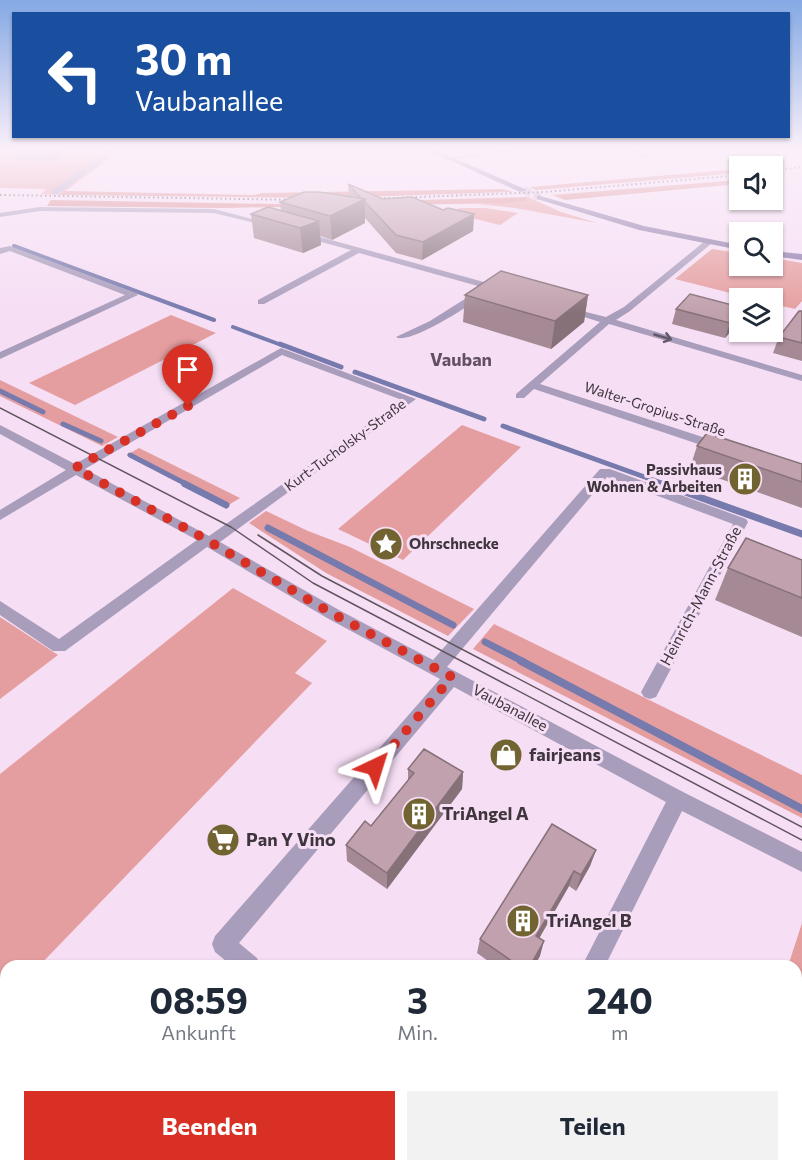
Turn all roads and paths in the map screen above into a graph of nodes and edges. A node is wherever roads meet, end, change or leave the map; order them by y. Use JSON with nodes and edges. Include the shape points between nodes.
{"nodes":[{"id":1,"x":561,"y":204,"type":"edge"},
{"id":2,"x":0,"y":215,"type":"edge"},
{"id":3,"x":285,"y":229,"type":"edge"},
{"id":4,"x":296,"y":232,"type":"edge"},
{"id":5,"x":708,"y":243,"type":"junction"},
{"id":6,"x":729,"y":246,"type":"edge"},
{"id":7,"x":358,"y":250,"type":"junction"},
{"id":8,"x":0,"y":251,"type":"edge"},
{"id":9,"x":783,"y":254,"type":"edge"},
{"id":10,"x":802,"y":257,"type":"edge"},
{"id":11,"x":489,"y":287,"type":"junction"},
{"id":12,"x":508,"y":292,"type":"edge"},
{"id":13,"x":261,"y":302,"type":"dead end"},
{"id":14,"x":558,"y":306,"type":"edge"},
{"id":15,"x":607,"y":321,"type":"junction"},
{"id":16,"x":401,"y":337,"type":"dead end"},
{"id":17,"x":0,"y":356,"type":"edge"},
{"id":18,"x":802,"y":378,"type":"edge"},
{"id":19,"x":532,"y":385,"type":"junction"},
{"id":20,"x":520,"y":396,"type":"dead end"},
{"id":21,"x":0,"y":429,"type":"edge"},
{"id":22,"x":734,"y":451,"type":"edge"},
{"id":23,"x":75,"y":468,"type":"junction"},
{"id":24,"x":0,"y":516,"type":"edge"},
{"id":25,"x":208,"y":541,"type":"junction"},
{"id":26,"x":0,"y":607,"type":"edge"},
{"id":27,"x":444,"y":673,"type":"junction"},
{"id":28,"x":650,"y":692,"type":"dead end"},
{"id":29,"x":678,"y":799,"type":"junction"},
{"id":30,"x":802,"y":862,"type":"edge"},
{"id":31,"x":242,"y":960,"type":"edge"},
{"id":32,"x":596,"y":960,"type":"edge"}],
"edges":[{"from":1,"to":5,"type":"main road"},
{"from":2,"to":3,"type":"street","via":[[50,208],[214,211]]},
{"from":4,"to":7,"type":"street"},
{"from":5,"to":6,"type":"main road"},
{"from":5,"to":15,"type":"street"},
{"from":7,"to":11,"type":"street"},
{"from":7,"to":13,"type":"street"},
{"from":8,"to":17,"type":"street","via":[[10,248],[133,296]]},
{"from":9,"to":10,"type":"main road"},
{"from":11,"to":12,"type":"street"},
{"from":11,"to":16,"type":"street","via":[[434,323]]},
{"from":14,"to":15,"type":"street"},
{"from":15,"to":18,"type":"street","one_way":true},
{"from":15,"to":19,"type":"street"},
{"from":19,"to":20,"type":"street"},
{"from":19,"to":22,"type":"street","name":"Walter-Gropius-Straße"},
{"from":21,"to":23,"type":"street","name":"Vaubanallee"},
{"from":23,"to":24,"type":"street"},
{"from":23,"to":25,"type":"street","name":"Vaubanallee"},
{"from":23,"to":25,"type":"street","name":"Kurt-Tucholsky-Straße","via":[[281,351],[410,399]]},
{"from":25,"to":26,"type":"street","via":[[59,647]]},
{"from":25,"to":27,"type":"street","name":"Vaubanallee"},
{"from":27,"to":28,"type":"street","name":"Heinrich-Mann-Straße","via":[[605,472],[741,522]]},
{"from":27,"to":29,"type":"street","name":"Vaubanallee"},
{"from":27,"to":31,"type":"street","name":"Heinrich-Mann-Straße","via":[[223,944]]},
{"from":29,"to":30,"type":"street","name":"Vaubanallee"},
{"from":29,"to":32,"type":"street"}]}
